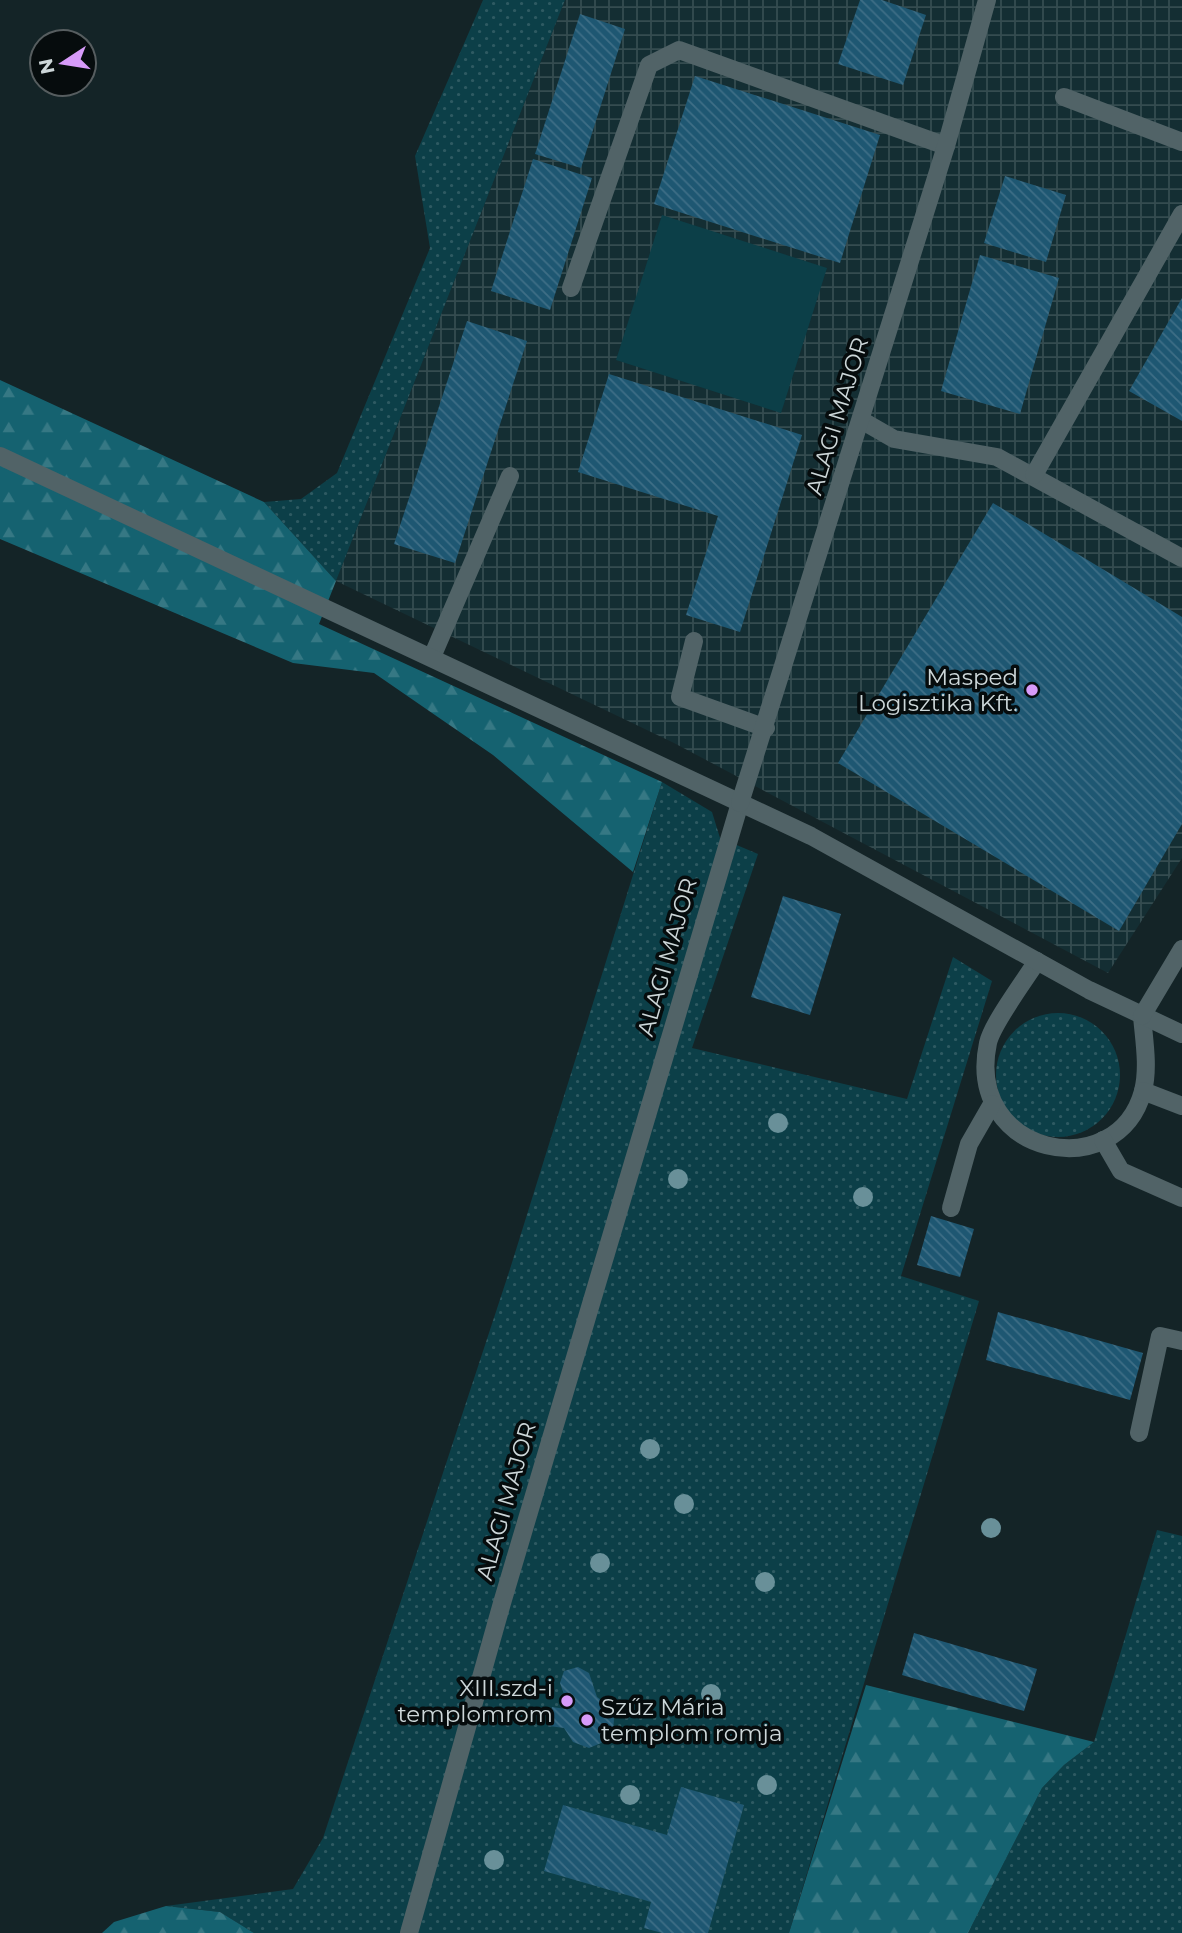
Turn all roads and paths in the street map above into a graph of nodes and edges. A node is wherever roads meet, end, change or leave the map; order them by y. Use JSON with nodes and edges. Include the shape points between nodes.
{"nodes":[{"id":1,"x":987,"y":0,"type":"edge"},
{"id":2,"x":1064,"y":97,"type":"dead end"},
{"id":3,"x":1182,"y":142,"type":"edge"},
{"id":4,"x":946,"y":146,"type":"junction"},
{"id":5,"x":1182,"y":214,"type":"edge"},
{"id":6,"x":571,"y":288,"type":"dead end"},
{"id":7,"x":861,"y":420,"type":"junction"},
{"id":8,"x":0,"y":456,"type":"edge"},
{"id":9,"x":1034,"y":475,"type":"junction"},
{"id":10,"x":510,"y":477,"type":"dead end"},
{"id":11,"x":1182,"y":558,"type":"edge"},
{"id":12,"x":694,"y":640,"type":"dead end"},
{"id":13,"x":432,"y":657,"type":"junction"},
{"id":14,"x":766,"y":729,"type":"junction"},
{"id":15,"x":740,"y":803,"type":"junction"},
{"id":16,"x":1182,"y":949,"type":"edge"},
{"id":17,"x":1037,"y":961,"type":"junction"},
{"id":18,"x":1142,"y":1016,"type":"junction"},
{"id":19,"x":1182,"y":1034,"type":"edge"},
{"id":20,"x":1143,"y":1091,"type":"junction"},
{"id":21,"x":992,"y":1104,"type":"junction"},
{"id":22,"x":1182,"y":1106,"type":"edge"},
{"id":23,"x":1103,"y":1140,"type":"junction"},
{"id":24,"x":1182,"y":1198,"type":"edge"},
{"id":25,"x":951,"y":1208,"type":"dead end"},
{"id":26,"x":1182,"y":1341,"type":"edge"},
{"id":27,"x":1139,"y":1433,"type":"dead end"},
{"id":28,"x":409,"y":1933,"type":"edge"}],
"edges":[{"from":1,"to":4,"type":"street","name":"ALAGI MAJOR"},
{"from":2,"to":3,"type":"street"},
{"from":4,"to":6,"type":"street","via":[[679,50],[649,65]]},
{"from":4,"to":7,"type":"street","name":"ALAGI MAJOR"},
{"from":5,"to":9,"type":"street"},
{"from":7,"to":9,"type":"street","via":[[894,439],[997,457]]},
{"from":7,"to":14,"type":"street","name":"ALAGI MAJOR"},
{"from":8,"to":13,"type":"street"},
{"from":9,"to":11,"type":"street"},
{"from":10,"to":13,"type":"street"},
{"from":12,"to":14,"type":"street","via":[[680,696]]},
{"from":13,"to":15,"type":"street"},
{"from":14,"to":15,"type":"street","name":"ALAGI MAJOR"},
{"from":15,"to":17,"type":"street","via":[[892,878]]},
{"from":15,"to":28,"type":"street","name":"ALAGI MAJOR","via":[[502,1603]]},
{"from":16,"to":18,"type":"street"},
{"from":17,"to":18,"type":"street"},
{"from":17,"to":21,"type":"street","via":[[989,1040],[984,1072]]},
{"from":18,"to":19,"type":"street"},
{"from":18,"to":20,"type":"street"},
{"from":20,"to":22,"type":"street"},
{"from":20,"to":23,"type":"street","via":[[1128,1120]]},
{"from":21,"to":23,"type":"street","via":[[1012,1129],[1040,1145],[1072,1149]]},
{"from":21,"to":25,"type":"street","via":[[969,1144]]},
{"from":23,"to":24,"type":"street","via":[[1121,1171]]},
{"from":26,"to":27,"type":"street","via":[[1160,1336]]}]}
